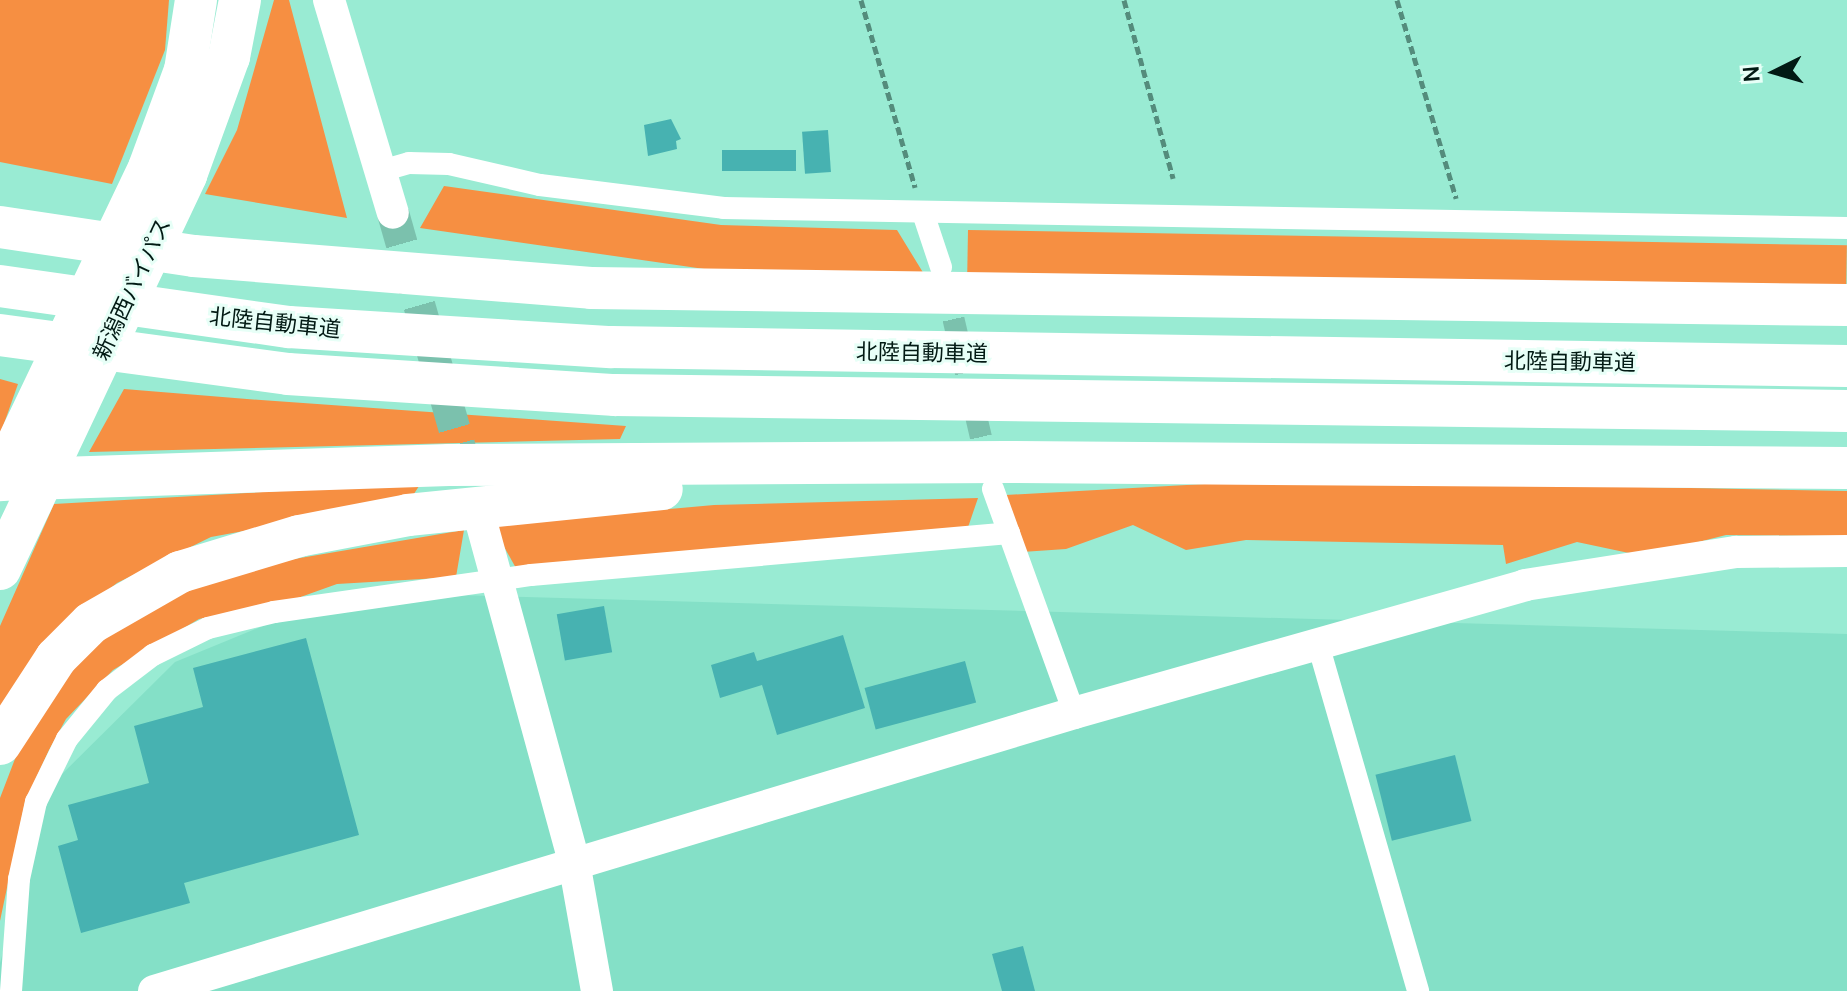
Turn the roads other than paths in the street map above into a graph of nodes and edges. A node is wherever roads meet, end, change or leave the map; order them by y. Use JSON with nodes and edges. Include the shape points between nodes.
{"nodes":[{"id":1,"x":196,"y":0,"type":"edge"},
{"id":2,"x":240,"y":0,"type":"edge"},
{"id":3,"x":329,"y":0,"type":"edge"},
{"id":4,"x":381,"y":171,"type":"junction"},
{"id":5,"x":0,"y":198,"type":"edge"},
{"id":6,"x":393,"y":213,"type":"tunnel mouth"},
{"id":7,"x":923,"y":213,"type":"junction"},
{"id":8,"x":0,"y":227,"type":"edge"},
{"id":9,"x":75,"y":228,"type":"junction"},
{"id":10,"x":1847,"y":228,"type":"edge"},
{"id":11,"x":941,"y":267,"type":"tunnel mouth"},
{"id":12,"x":20,"y":290,"type":"edge"},
{"id":13,"x":1847,"y":305,"type":"edge"},
{"id":14,"x":10,"y":336,"type":"edge"},
{"id":15,"x":1847,"y":366,"type":"edge"},
{"id":16,"x":1847,"y":411,"type":"edge"},
{"id":17,"x":1847,"y":468,"type":"edge"},
{"id":18,"x":1000,"y":476,"type":"junction"},
{"id":19,"x":0,"y":480,"type":"edge"},
{"id":20,"x":482,"y":525,"type":"tunnel mouth"},
{"id":21,"x":1009,"y":533,"type":"junction"},
{"id":22,"x":1847,"y":551,"type":"edge"},
{"id":23,"x":0,"y":569,"type":"edge"},
{"id":24,"x":497,"y":583,"type":"junction"},
{"id":25,"x":1318,"y":644,"type":"junction"},
{"id":26,"x":1074,"y":713,"type":"junction"},
{"id":27,"x":0,"y":744,"type":"edge"},
{"id":28,"x":574,"y":862,"type":"junction"},
{"id":29,"x":11,"y":991,"type":"edge"},
{"id":30,"x":154,"y":991,"type":"edge"},
{"id":31,"x":597,"y":991,"type":"edge"},
{"id":32,"x":1418,"y":991,"type":"edge"}],
"edges":[{"from":1,"to":19,"type":"highway","via":[[185,70],[149,168]]},
{"from":2,"to":23,"type":"highway","name":"新潟西バイパス","via":[[229,57],[186,175]]},
{"from":3,"to":4,"type":"street"},
{"from":4,"to":6,"type":"street"},
{"from":4,"to":7,"type":"street","via":[[409,163],[449,164],[540,185],[663,203]]},
{"from":5,"to":9,"type":"highway"},
{"from":7,"to":10,"type":"street"},
{"from":7,"to":11,"type":"street"},
{"from":8,"to":9,"type":"highway"},
{"from":9,"to":13,"type":"highway","via":[[197,249],[591,288]]},
{"from":12,"to":15,"type":"highway","name":"北陸自動車道","via":[[304,328],[611,347]]},
{"from":14,"to":16,"type":"highway","name":"北陸自動車道","via":[[288,374],[615,395]]},
{"from":17,"to":18,"type":"highway"},
{"from":18,"to":19,"type":"highway","via":[[449,465]]},
{"from":18,"to":21,"type":"street"},
{"from":18,"to":27,"type":"highway","via":[[512,501],[408,515],[232,554],[133,595],[91,623],[33,689]]},
{"from":20,"to":24,"type":"street"},
{"from":21,"to":24,"type":"street","via":[[531,575]]},
{"from":21,"to":26,"type":"street"},
{"from":22,"to":25,"type":"street","via":[[1736,552],[1580,575],[1525,585]]},
{"from":24,"to":28,"type":"street"},
{"from":24,"to":29,"type":"street","via":[[274,612],[208,628],[153,655],[107,690],[67,739],[36,802],[19,879]]},
{"from":25,"to":26,"type":"street"},
{"from":25,"to":32,"type":"street"},
{"from":26,"to":28,"type":"street"},
{"from":28,"to":30,"type":"street"},
{"from":28,"to":31,"type":"street"}]}
